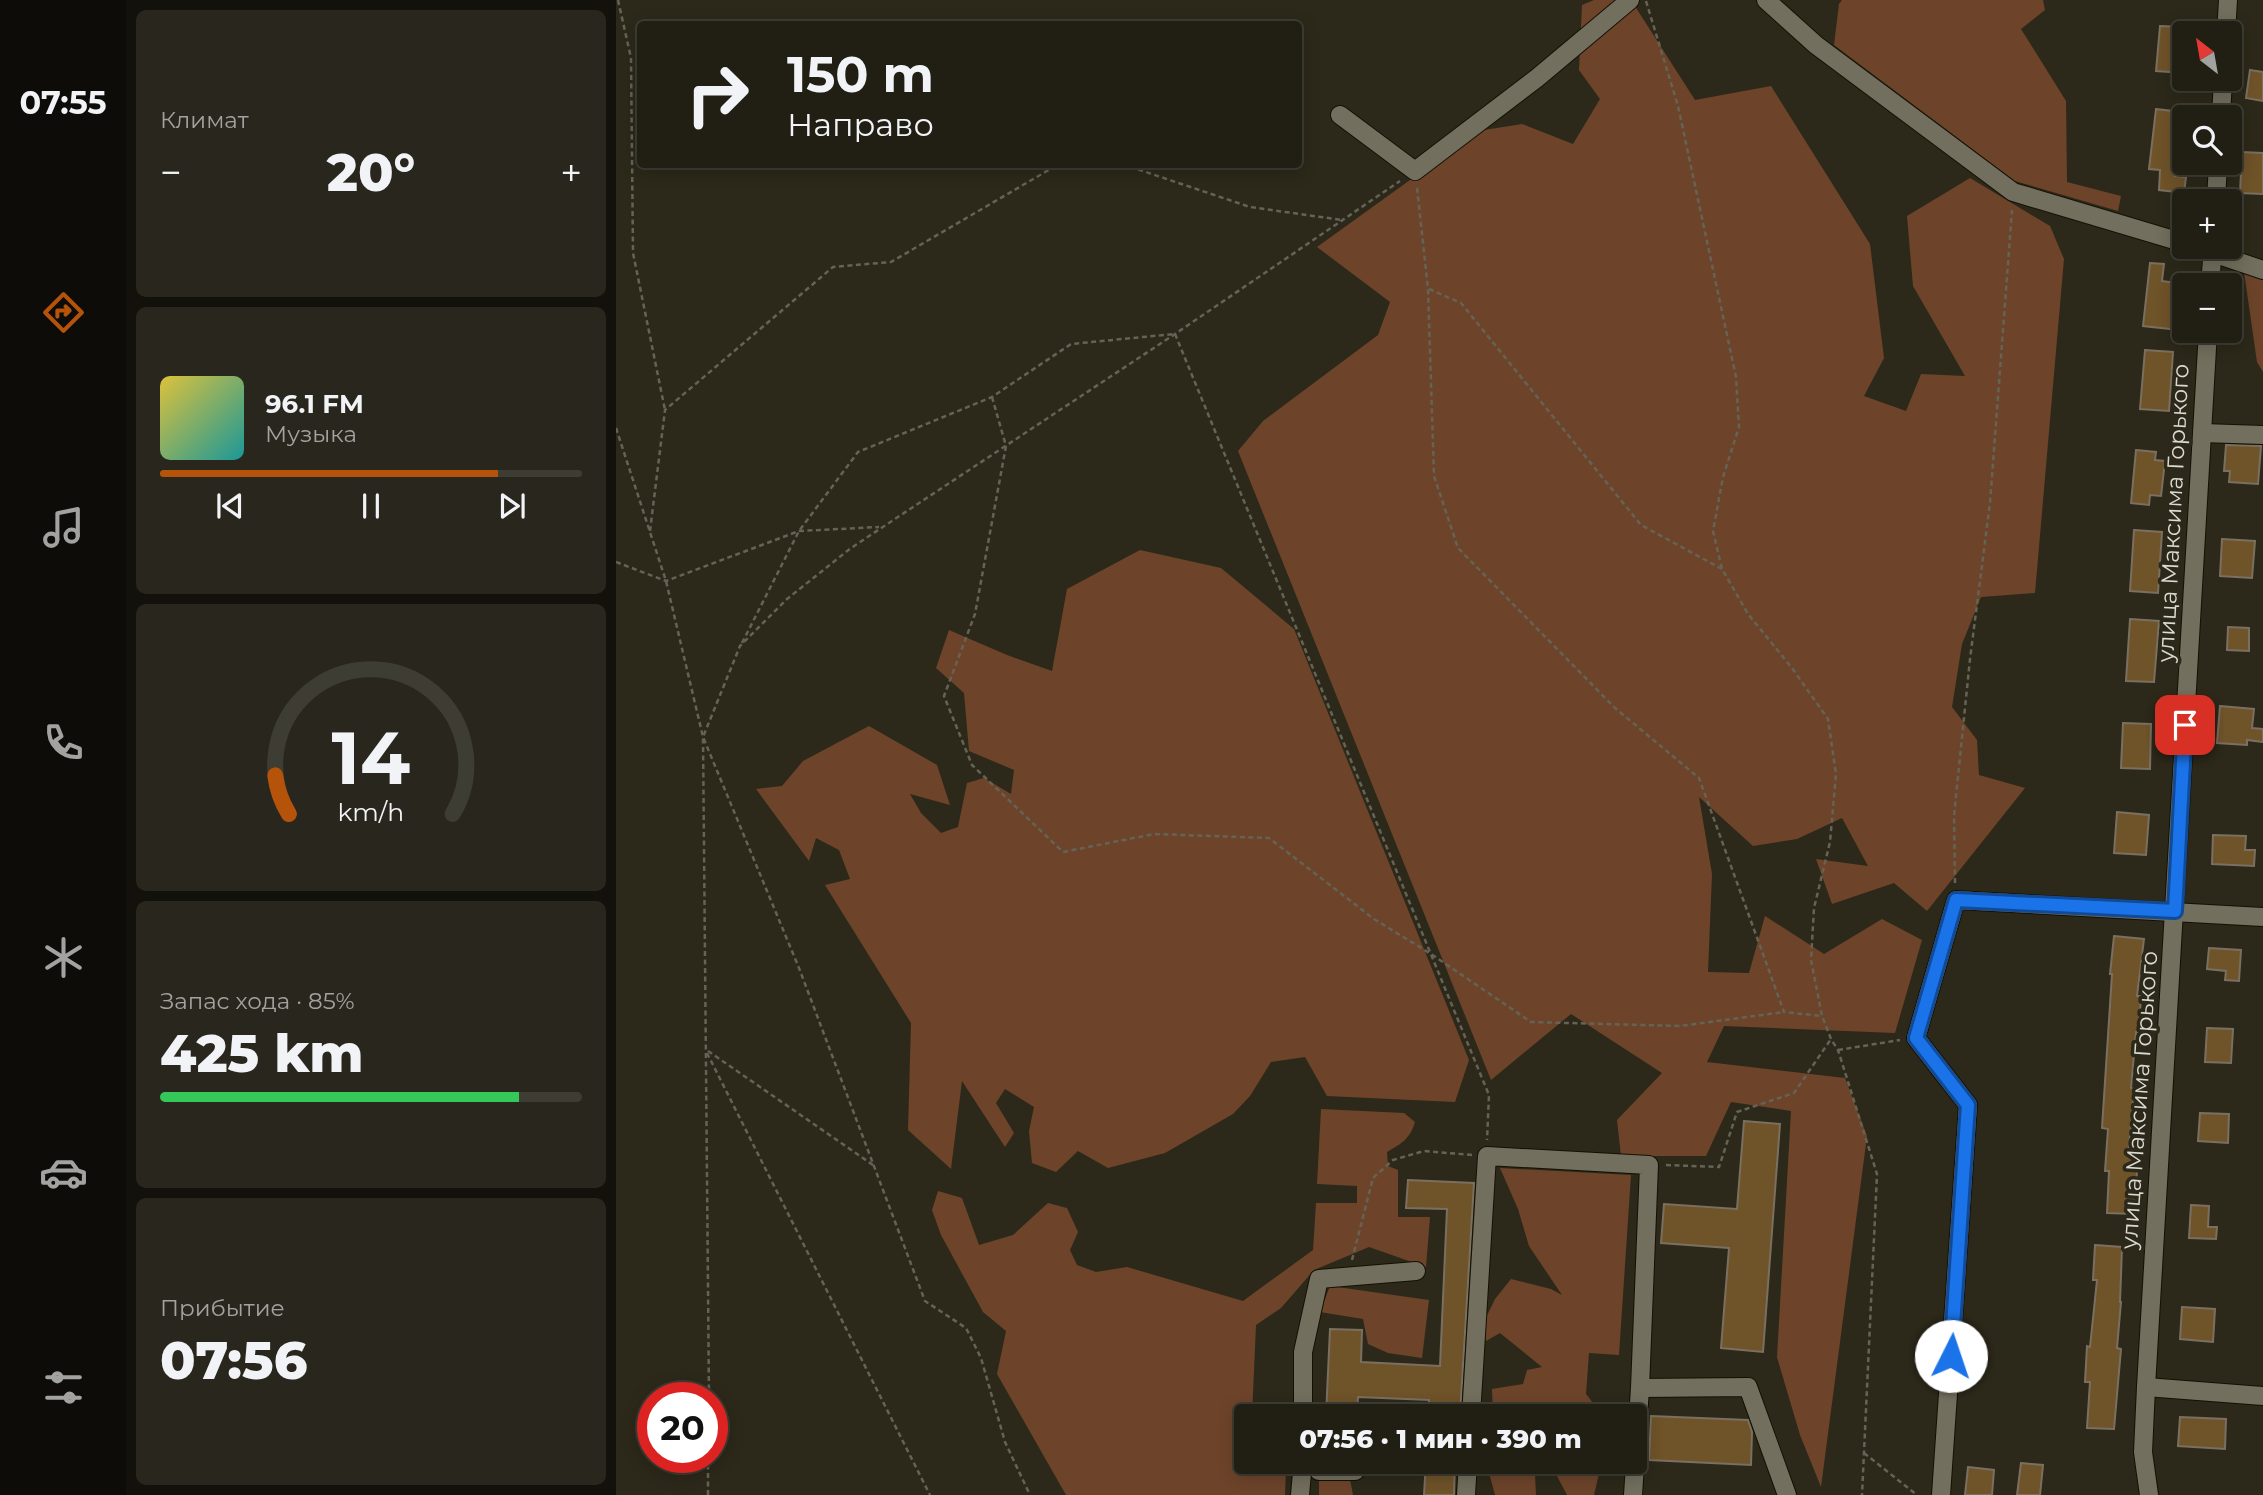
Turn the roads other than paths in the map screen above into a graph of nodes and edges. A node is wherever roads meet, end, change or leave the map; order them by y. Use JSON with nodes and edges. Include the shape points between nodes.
{"nodes":[{"id":1,"x":1630,"y":0,"type":"edge"},
{"id":2,"x":1766,"y":0,"type":"edge"},
{"id":3,"x":2228,"y":0,"type":"edge"},
{"id":4,"x":2227,"y":21,"type":"edge"},
{"id":5,"x":1340,"y":115,"type":"dead end"},
{"id":6,"x":2172,"y":239,"type":"edge"},
{"id":7,"x":2235,"y":259,"type":"edge"},
{"id":8,"x":2263,"y":270,"type":"edge"},
{"id":9,"x":2207,"y":343,"type":"edge"},
{"id":10,"x":2202,"y":433,"type":"junction"},
{"id":11,"x":2263,"y":435,"type":"edge"},
{"id":12,"x":2175,"y":911,"type":"junction"},
{"id":13,"x":2263,"y":917,"type":"edge"},
{"id":14,"x":1416,"y":1271,"type":"dead end"},
{"id":15,"x":2146,"y":1387,"type":"junction"},
{"id":16,"x":1640,"y":1388,"type":"junction"},
{"id":17,"x":2263,"y":1396,"type":"edge"},
{"id":18,"x":1303,"y":1404,"type":"edge"},
{"id":19,"x":1472,"y":1404,"type":"edge"},
{"id":20,"x":1302,"y":1474,"type":"edge"},
{"id":21,"x":1467,"y":1474,"type":"edge"},
{"id":22,"x":1300,"y":1495,"type":"edge"},
{"id":23,"x":1466,"y":1495,"type":"edge"},
{"id":24,"x":1633,"y":1495,"type":"edge"},
{"id":25,"x":1787,"y":1495,"type":"edge"},
{"id":26,"x":1941,"y":1495,"type":"edge"},
{"id":27,"x":2149,"y":1495,"type":"edge"}],
"edges":[{"from":1,"to":5,"type":"street","via":[[1415,171]]},
{"from":2,"to":6,"type":"street","via":[[1816,45],[2013,192]]},
{"from":3,"to":4,"type":"street"},
{"from":7,"to":8,"type":"street"},
{"from":9,"to":10,"type":"street","name":"улица Максима Горького"},
{"from":10,"to":11,"type":"street"},
{"from":10,"to":12,"type":"street","name":"улица Максима Горького"},
{"from":12,"to":13,"type":"street"},
{"from":12,"to":15,"type":"street","name":"улица Максима Горького"},
{"from":12,"to":26,"type":"street","via":[[1956,900],[1916,1038],[1968,1105]]},
{"from":14,"to":18,"type":"street","via":[[1319,1279],[1303,1352]]},
{"from":15,"to":17,"type":"street"},
{"from":15,"to":27,"type":"street","name":"улица Максима Горького","via":[[2143,1452]]},
{"from":16,"to":19,"type":"street","via":[[1649,1165],[1487,1156]]},
{"from":16,"to":24,"type":"street"},
{"from":16,"to":25,"type":"street","via":[[1748,1387]]},
{"from":20,"to":22,"type":"street"},
{"from":21,"to":23,"type":"street"}]}
